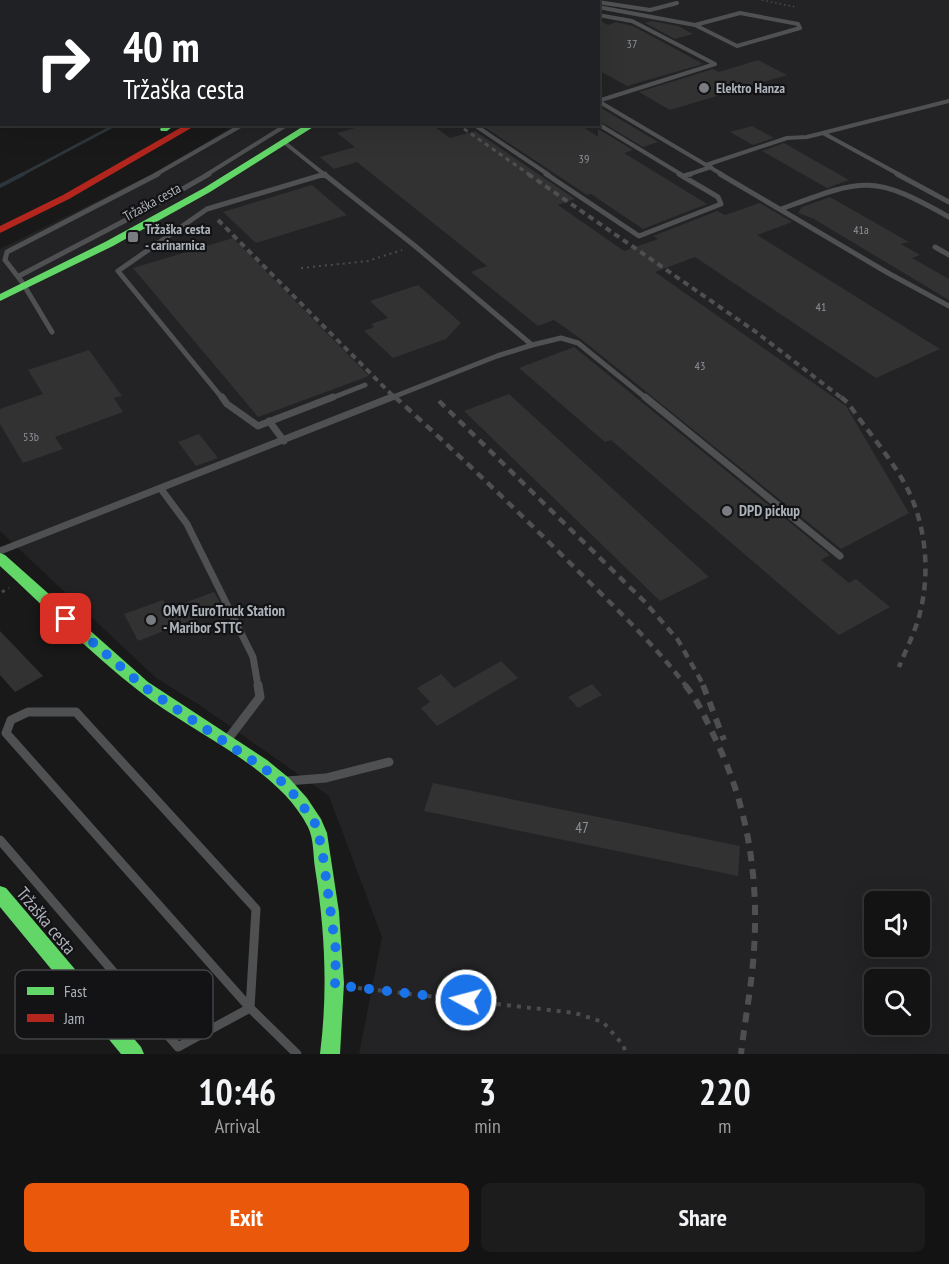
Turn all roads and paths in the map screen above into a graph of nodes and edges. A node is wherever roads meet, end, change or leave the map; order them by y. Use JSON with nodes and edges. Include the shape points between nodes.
{"nodes":[{"id":1,"x":762,"y":0,"type":"edge"},
{"id":2,"x":600,"y":2,"type":"edge"},
{"id":3,"x":677,"y":3,"type":"dead end"},
{"id":4,"x":600,"y":7,"type":"edge"},
{"id":5,"x":795,"y":7,"type":"dead end"},
{"id":6,"x":600,"y":15,"type":"edge"},
{"id":7,"x":694,"y":25,"type":"junction"},
{"id":8,"x":600,"y":100,"type":"edge"},
{"id":9,"x":949,"y":101,"type":"edge"},
{"id":10,"x":600,"y":102,"type":"edge"},
{"id":11,"x":600,"y":125,"type":"edge"},
{"id":12,"x":169,"y":126,"type":"edge"},
{"id":13,"x":190,"y":126,"type":"edge"},
{"id":14,"x":241,"y":126,"type":"edge"},
{"id":15,"x":285,"y":126,"type":"edge"},
{"id":16,"x":311,"y":126,"type":"edge"},
{"id":17,"x":476,"y":126,"type":"edge"},
{"id":18,"x":823,"y":133,"type":"junction"},
{"id":19,"x":285,"y":143,"type":"junction"},
{"id":20,"x":708,"y":166,"type":"junction"},
{"id":21,"x":325,"y":174,"type":"junction"},
{"id":22,"x":684,"y":176,"type":"junction"},
{"id":23,"x":949,"y":202,"type":"edge"},
{"id":24,"x":781,"y":209,"type":"junction"},
{"id":25,"x":0,"y":216,"type":"edge"},
{"id":26,"x":949,"y":217,"type":"edge"},
{"id":27,"x":0,"y":230,"type":"edge"},
{"id":28,"x":415,"y":246,"type":"junction"},
{"id":29,"x":935,"y":247,"type":"dead end"},
{"id":30,"x":949,"y":255,"type":"edge"},
{"id":31,"x":301,"y":268,"type":"dead end"},
{"id":32,"x":22,"y":281,"type":"junction"},
{"id":33,"x":0,"y":298,"type":"edge"},
{"id":34,"x":949,"y":306,"type":"edge"},
{"id":35,"x":52,"y":332,"type":"dead end"},
{"id":36,"x":532,"y":345,"type":"junction"},
{"id":37,"x":365,"y":385,"type":"dead end"},
{"id":38,"x":269,"y":421,"type":"junction"},
{"id":39,"x":284,"y":441,"type":"junction"},
{"id":40,"x":161,"y":489,"type":"junction"},
{"id":41,"x":0,"y":551,"type":"edge"},
{"id":42,"x":840,"y":556,"type":"dead end"},
{"id":43,"x":0,"y":558,"type":"edge"},
{"id":44,"x":3,"y":733,"type":"edge"},
{"id":45,"x":224,"y":744,"type":"junction"},
{"id":46,"x":389,"y":762,"type":"dead end"},
{"id":47,"x":282,"y":782,"type":"junction"},
{"id":48,"x":0,"y":840,"type":"edge"},
{"id":49,"x":0,"y":894,"type":"edge"},
{"id":50,"x":64,"y":970,"type":"edge"},
{"id":51,"x":112,"y":970,"type":"edge"},
{"id":52,"x":335,"y":985,"type":"junction"},
{"id":53,"x":250,"y":1008,"type":"junction"},
{"id":54,"x":213,"y":1028,"type":"edge"},
{"id":55,"x":121,"y":1039,"type":"edge"},
{"id":56,"x":171,"y":1039,"type":"edge"},
{"id":57,"x":193,"y":1039,"type":"edge"},
{"id":58,"x":134,"y":1054,"type":"edge"},
{"id":59,"x":297,"y":1054,"type":"edge"},
{"id":60,"x":330,"y":1054,"type":"edge"},
{"id":61,"x":625,"y":1054,"type":"edge"}],
"edges":[{"from":1,"to":5,"type":"path"},
{"from":2,"to":3,"type":"lane","via":[[650,10]]},
{"from":4,"to":7,"type":"lane"},
{"from":6,"to":8,"type":"lane","via":[[632,21],[715,64]]},
{"from":7,"to":7,"type":"lane","via":[[740,13],[798,24],[800,28],[737,46]]},
{"from":9,"to":18,"type":"lane"},
{"from":10,"to":20,"type":"lane"},
{"from":11,"to":22,"type":"lane"},
{"from":12,"to":25,"type":"street"},
{"from":13,"to":27,"type":"street"},
{"from":14,"to":32,"type":"lane","via":[[138,185],[7,252],[5,260]]},
{"from":15,"to":32,"type":"lane"},
{"from":16,"to":19,"type":"street","name":"Tržaška cesta"},
{"from":17,"to":22,"type":"lane","via":[[639,236],[721,204],[718,197]]},
{"from":18,"to":20,"type":"lane","via":[[786,138]]},
{"from":18,"to":23,"type":"lane"},
{"from":19,"to":21,"type":"lane"},
{"from":19,"to":32,"type":"street","name":"Tržaška cesta","via":[[188,201]]},
{"from":20,"to":22,"type":"lane"},
{"from":20,"to":24,"type":"lane"},
{"from":21,"to":28,"type":"lane"},
{"from":21,"to":38,"type":"lane","via":[[207,209],[118,271],[227,404],[258,426]]},
{"from":24,"to":26,"type":"lane","via":[[826,193],[870,184],[896,189]]},
{"from":24,"to":34,"type":"lane"},
{"from":28,"to":31,"type":"path","via":[[368,261]]},
{"from":28,"to":36,"type":"lane"},
{"from":29,"to":30,"type":"lane"},
{"from":32,"to":33,"type":"street","name":"Tržaška cesta"},
{"from":32,"to":35,"type":"lane"},
{"from":36,"to":39,"type":"lane"},
{"from":36,"to":42,"type":"lane","via":[[561,338],[578,343]]},
{"from":37,"to":38,"type":"lane"},
{"from":38,"to":39,"type":"lane"},
{"from":39,"to":40,"type":"lane"},
{"from":40,"to":41,"type":"lane"},
{"from":40,"to":45,"type":"lane","via":[[187,524],[253,657],[260,697]]},
{"from":43,"to":45,"type":"street","via":[[144,687]]},
{"from":44,"to":53,"type":"lane"},
{"from":44,"to":53,"type":"lane","via":[[11,720],[28,712],[76,712],[256,909]]},
{"from":45,"to":47,"type":"street"},
{"from":46,"to":47,"type":"lane","via":[[326,778]]},
{"from":47,"to":52,"type":"street","via":[[316,825],[331,905]]},
{"from":48,"to":51,"type":"lane"},
{"from":49,"to":50,"type":"street","name":"Tržaška cesta"},
{"from":52,"to":60,"type":"street"},
{"from":52,"to":61,"type":"path","via":[[576,1013],[603,1022],[624,1046]]},
{"from":53,"to":54,"type":"lane"},
{"from":53,"to":59,"type":"lane"},
{"from":55,"to":58,"type":"street","name":"Tržaška cesta"},
{"from":56,"to":57,"type":"lane","via":[[178,1047]]}]}
